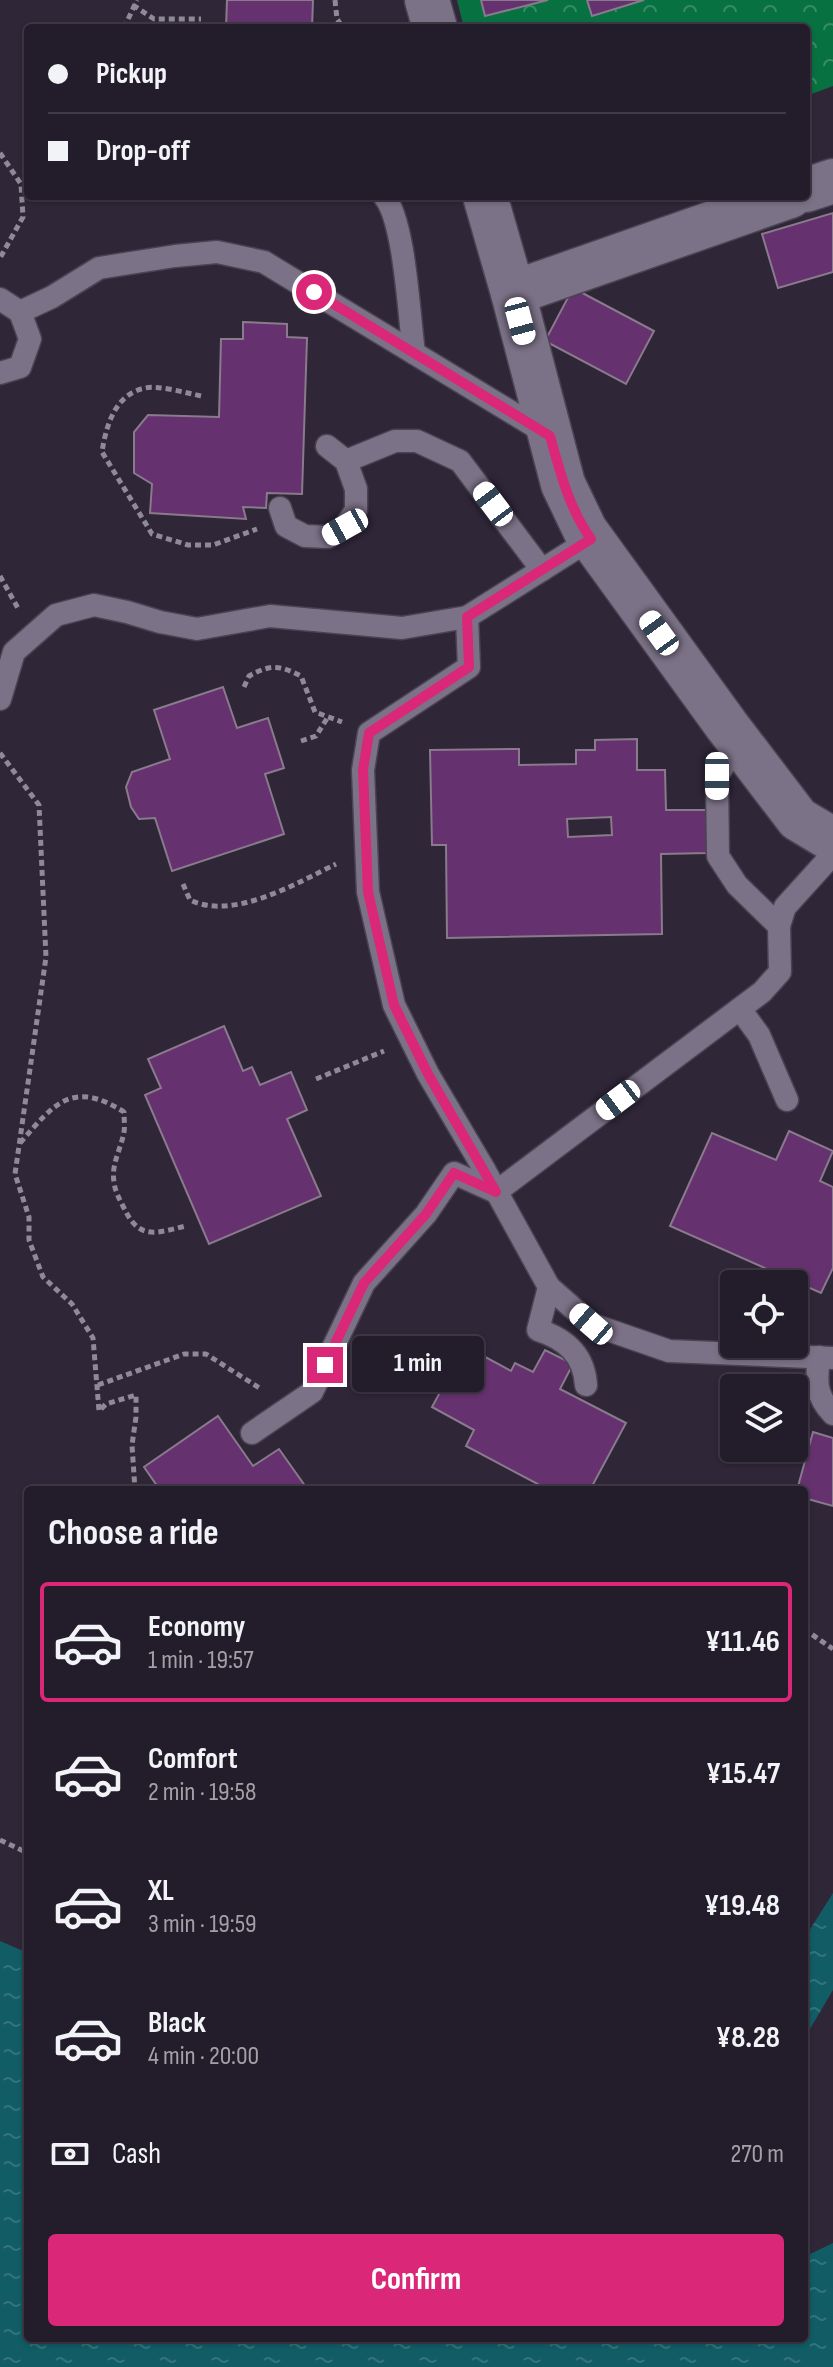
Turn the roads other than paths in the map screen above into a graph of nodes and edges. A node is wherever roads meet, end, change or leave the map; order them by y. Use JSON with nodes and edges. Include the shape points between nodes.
{"nodes":[{"id":1,"x":427,"y":0,"type":"edge"},
{"id":2,"x":434,"y":24,"type":"edge"},
{"id":3,"x":833,"y":181,"type":"edge"},
{"id":4,"x":810,"y":189,"type":"edge"},
{"id":5,"x":387,"y":200,"type":"edge"},
{"id":6,"x":486,"y":200,"type":"edge"},
{"id":7,"x":779,"y":200,"type":"edge"},
{"id":8,"x":513,"y":293,"type":"junction"},
{"id":9,"x":0,"y":299,"type":"edge"},
{"id":10,"x":20,"y":312,"type":"junction"},
{"id":11,"x":414,"y":353,"type":"junction"},
{"id":12,"x":0,"y":373,"type":"edge"},
{"id":13,"x":550,"y":436,"type":"junction"},
{"id":14,"x":327,"y":446,"type":"dead end"},
{"id":15,"x":346,"y":461,"type":"junction"},
{"id":16,"x":283,"y":514,"type":"road end"},
{"id":17,"x":591,"y":539,"type":"junction"},
{"id":18,"x":542,"y":570,"type":"junction"},
{"id":19,"x":467,"y":617,"type":"junction"},
{"id":20,"x":0,"y":699,"type":"edge"},
{"id":21,"x":739,"y":742,"type":"junction"},
{"id":22,"x":833,"y":840,"type":"edge"},
{"id":23,"x":833,"y":854,"type":"edge"},
{"id":24,"x":779,"y":926,"type":"junction"},
{"id":25,"x":740,"y":1009,"type":"junction"},
{"id":26,"x":787,"y":1100,"type":"dead end"},
{"id":27,"x":496,"y":1192,"type":"junction"},
{"id":28,"x":549,"y":1287,"type":"junction"},
{"id":29,"x":826,"y":1358,"type":"edge"},
{"id":30,"x":586,"y":1385,"type":"dead end"},
{"id":31,"x":833,"y":1414,"type":"edge"},
{"id":32,"x":252,"y":1433,"type":"dead end"}],
"edges":[{"from":1,"to":2,"type":"street"},
{"from":3,"to":4,"type":"street"},
{"from":5,"to":11,"type":"lane","via":[[399,234]]},
{"from":6,"to":8,"type":"street"},
{"from":7,"to":8,"type":"street"},
{"from":8,"to":13,"type":"street"},
{"from":9,"to":10,"type":"lane"},
{"from":10,"to":11,"type":"lane","via":[[99,268],[217,252],[264,262]]},
{"from":10,"to":12,"type":"lane","via":[[30,339],[20,367]]},
{"from":11,"to":13,"type":"lane"},
{"from":13,"to":17,"type":"street","via":[[563,484]]},
{"from":14,"to":15,"type":"lane"},
{"from":15,"to":16,"type":"lane","via":[[356,489],[356,510],[345,527],[328,537],[305,536],[286,526]]},
{"from":15,"to":18,"type":"lane","via":[[395,441],[417,441],[460,461]]},
{"from":17,"to":18,"type":"lane"},
{"from":17,"to":21,"type":"street"},
{"from":18,"to":19,"type":"lane"},
{"from":19,"to":20,"type":"lane","via":[[402,628],[270,616],[197,629],[94,605],[56,615],[14,652]]},
{"from":19,"to":27,"type":"lane","via":[[469,667],[369,733],[363,770],[368,892],[394,1005]]},
{"from":21,"to":22,"type":"street","via":[[798,819]]},
{"from":21,"to":24,"type":"lane","via":[[717,776],[718,856],[737,885]]},
{"from":23,"to":24,"type":"lane","via":[[785,907]]},
{"from":24,"to":25,"type":"lane","via":[[780,972]]},
{"from":25,"to":26,"type":"lane","via":[[759,1035]]},
{"from":25,"to":27,"type":"lane"},
{"from":27,"to":28,"type":"lane"},
{"from":27,"to":32,"type":"lane","via":[[454,1173],[426,1214],[364,1283],[312,1392]]},
{"from":28,"to":29,"type":"lane","via":[[591,1324],[669,1351]]},
{"from":28,"to":30,"type":"lane","via":[[538,1330],[576,1354],[585,1368]]},
{"from":29,"to":31,"type":"lane","via":[[817,1378],[820,1401]]}]}
